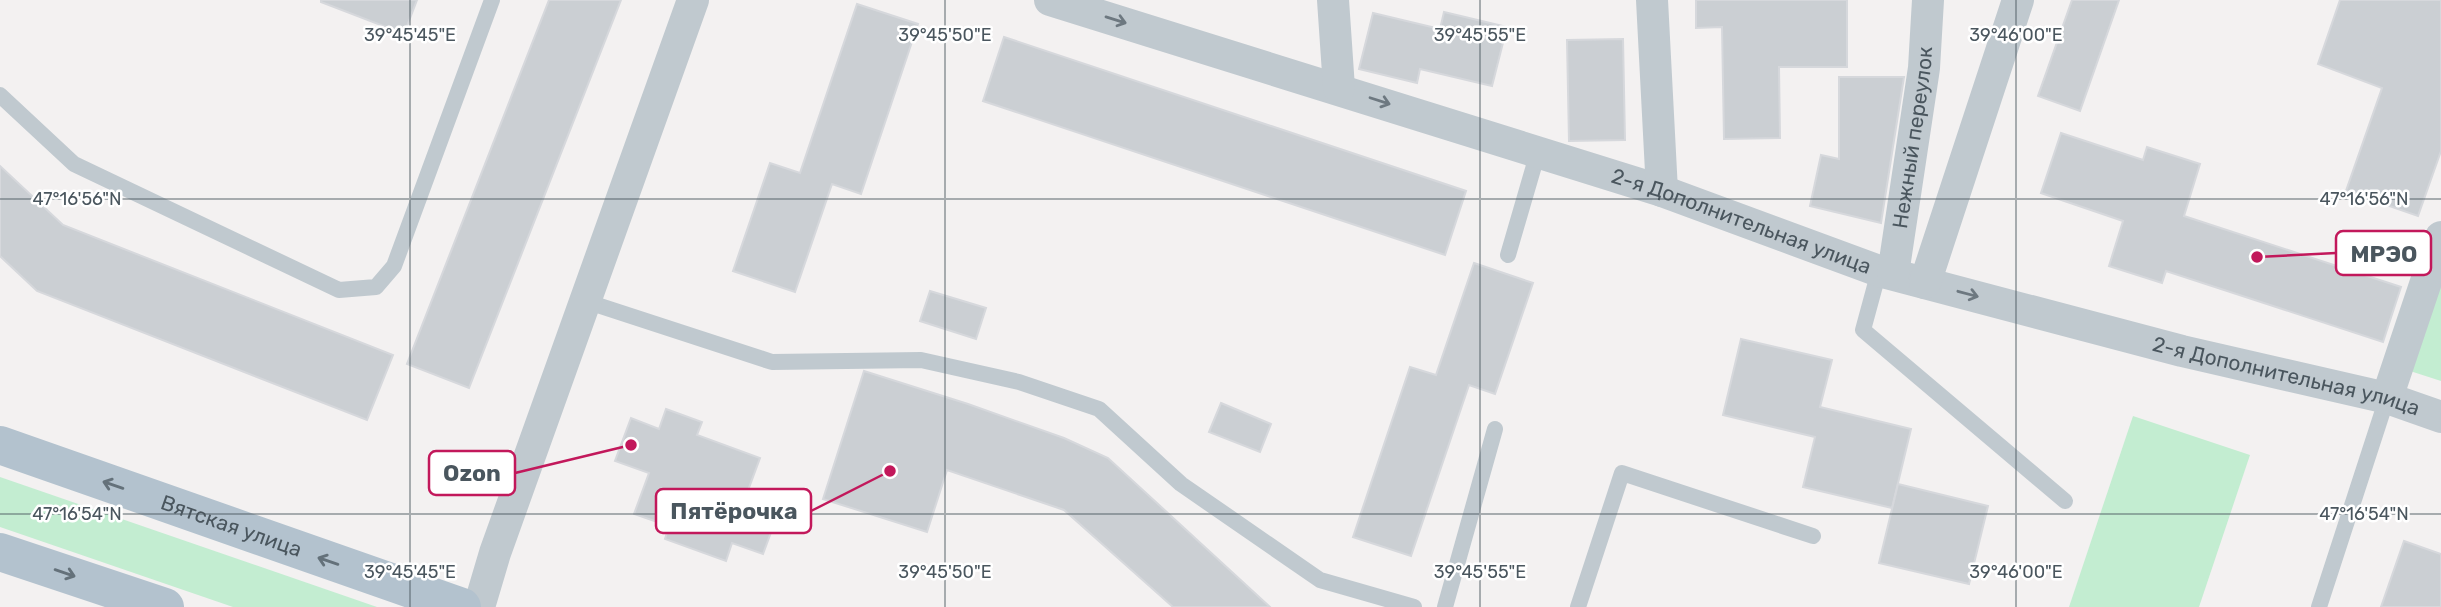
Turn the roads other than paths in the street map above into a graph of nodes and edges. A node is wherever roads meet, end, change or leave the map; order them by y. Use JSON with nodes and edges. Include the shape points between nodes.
{"nodes":[{"id":1,"x":492,"y":0,"type":"edge"},
{"id":2,"x":693,"y":0,"type":"edge"},
{"id":3,"x":1050,"y":0,"type":"edge"},
{"id":4,"x":1333,"y":0,"type":"edge"},
{"id":5,"x":1652,"y":0,"type":"edge"},
{"id":6,"x":1928,"y":0,"type":"edge"},
{"id":7,"x":2018,"y":0,"type":"edge"},
{"id":8,"x":1339,"y":88,"type":"junction"},
{"id":9,"x":0,"y":95,"type":"edge"},
{"id":10,"x":1538,"y":152,"type":"junction"},
{"id":11,"x":1662,"y":191,"type":"junction"},
{"id":12,"x":2441,"y":237,"type":"edge"},
{"id":13,"x":1508,"y":256,"type":"dead end"},
{"id":14,"x":1886,"y":273,"type":"junction"},
{"id":15,"x":1925,"y":283,"type":"junction"},
{"id":16,"x":585,"y":301,"type":"junction"},
{"id":17,"x":2387,"y":398,"type":"junction"},
{"id":18,"x":2441,"y":417,"type":"edge"},
{"id":19,"x":1495,"y":429,"type":"dead end"},
{"id":20,"x":0,"y":445,"type":"edge"},
{"id":21,"x":2065,"y":501,"type":"dead end"},
{"id":22,"x":1813,"y":536,"type":"dead end"},
{"id":23,"x":0,"y":552,"type":"edge"},
{"id":24,"x":165,"y":607,"type":"edge"},
{"id":25,"x":462,"y":607,"type":"edge"},
{"id":26,"x":479,"y":607,"type":"edge"},
{"id":27,"x":1414,"y":607,"type":"edge"},
{"id":28,"x":1445,"y":607,"type":"edge"},
{"id":29,"x":1578,"y":607,"type":"edge"},
{"id":30,"x":2319,"y":607,"type":"edge"}],
"edges":[{"from":1,"to":9,"type":"lane","via":[[394,266],[376,287],[339,290],[74,164]]},
{"from":2,"to":16,"type":"street"},
{"from":3,"to":8,"type":"street","name":"2-я Дополнительная улица","one_way":true},
{"from":4,"to":8,"type":"street"},
{"from":5,"to":11,"type":"street"},
{"from":6,"to":14,"type":"street","name":"Нежный переулок","via":[[1924,68]]},
{"from":7,"to":15,"type":"street"},
{"from":8,"to":10,"type":"street","name":"2-я Дополнительная улица","one_way":true},
{"from":10,"to":11,"type":"street","name":"2-я Дополнительная улица"},
{"from":10,"to":13,"type":"lane"},
{"from":11,"to":14,"type":"street","name":"2-я Дополнительная улица"},
{"from":12,"to":17,"type":"street"},
{"from":14,"to":15,"type":"street","name":"2-я Дополнительная улица"},
{"from":14,"to":21,"type":"lane","via":[[1863,330]]},
{"from":15,"to":17,"type":"street","name":"2-я Дополнительная улица","one_way":true,"via":[[2182,351]]},
{"from":16,"to":26,"type":"street"},
{"from":16,"to":27,"type":"lane","via":[[772,362],[921,360],[1018,382],[1099,410],[1181,484],[1320,580]]},
{"from":17,"to":18,"type":"street","name":"2-я Дополнительная улица"},
{"from":17,"to":30,"type":"lane"},
{"from":19,"to":28,"type":"lane"},
{"from":25,"to":20,"type":"main road","name":"Вятская улица","one_way":true},
{"from":22,"to":29,"type":"lane","via":[[1622,473]]},
{"from":23,"to":24,"type":"main road","one_way":true}]}
